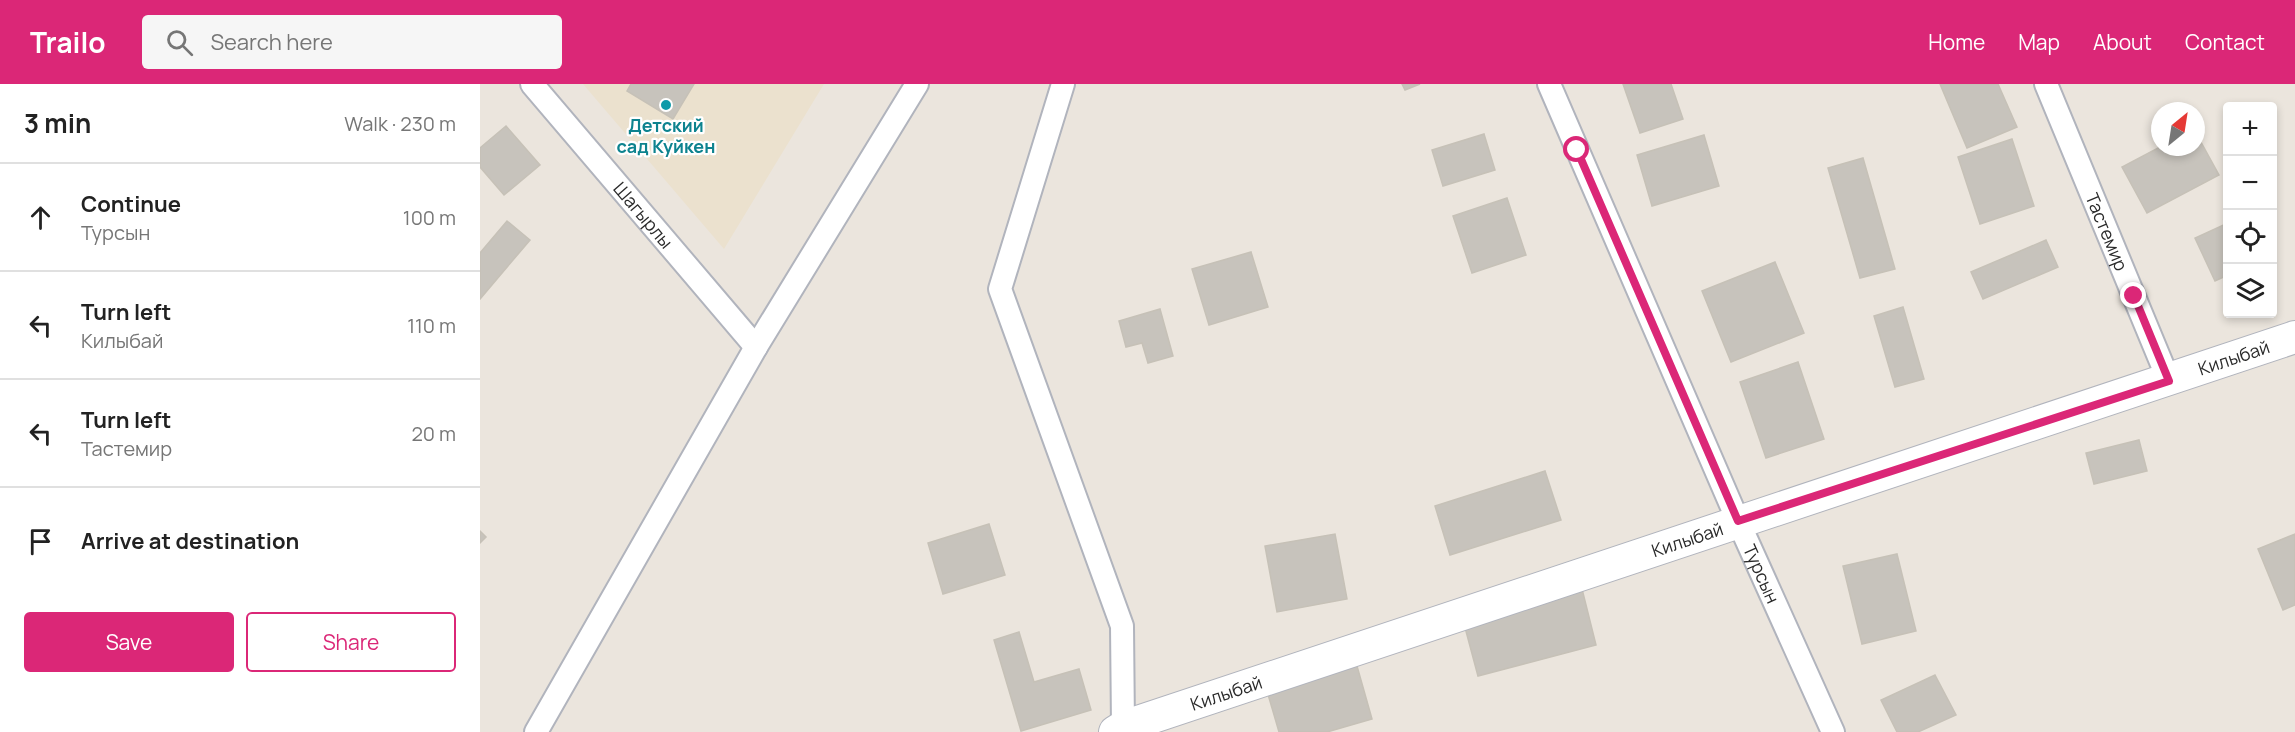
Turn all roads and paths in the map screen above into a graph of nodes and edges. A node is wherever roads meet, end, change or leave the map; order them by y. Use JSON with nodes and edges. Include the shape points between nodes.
{"nodes":[{"id":1,"x":532,"y":84,"type":"edge"},
{"id":2,"x":917,"y":84,"type":"edge"},
{"id":3,"x":1063,"y":84,"type":"edge"},
{"id":4,"x":1549,"y":84,"type":"edge"},
{"id":5,"x":2046,"y":84,"type":"edge"},
{"id":6,"x":2295,"y":338,"type":"edge"},
{"id":7,"x":756,"y":347,"type":"junction"},
{"id":8,"x":2169,"y":381,"type":"junction"},
{"id":9,"x":1738,"y":521,"type":"junction"},
{"id":10,"x":1119,"y":730,"type":"edge"},
{"id":11,"x":536,"y":732,"type":"edge"},
{"id":12,"x":1833,"y":732,"type":"edge"}],
"edges":[{"from":1,"to":7,"type":"street","name":"Шагырлы"},
{"from":2,"to":7,"type":"street"},
{"from":3,"to":10,"type":"street","via":[[1000,289],[1122,626]]},
{"from":4,"to":9,"type":"street","name":"Турсын"},
{"from":5,"to":8,"type":"street","name":"Тастемир"},
{"from":6,"to":8,"type":"street","name":"Килыбай"},
{"from":7,"to":11,"type":"street"},
{"from":8,"to":9,"type":"street","name":"Килыбай"},
{"from":9,"to":10,"type":"street","name":"Килыбай"},
{"from":9,"to":12,"type":"street","name":"Турсын"}]}
